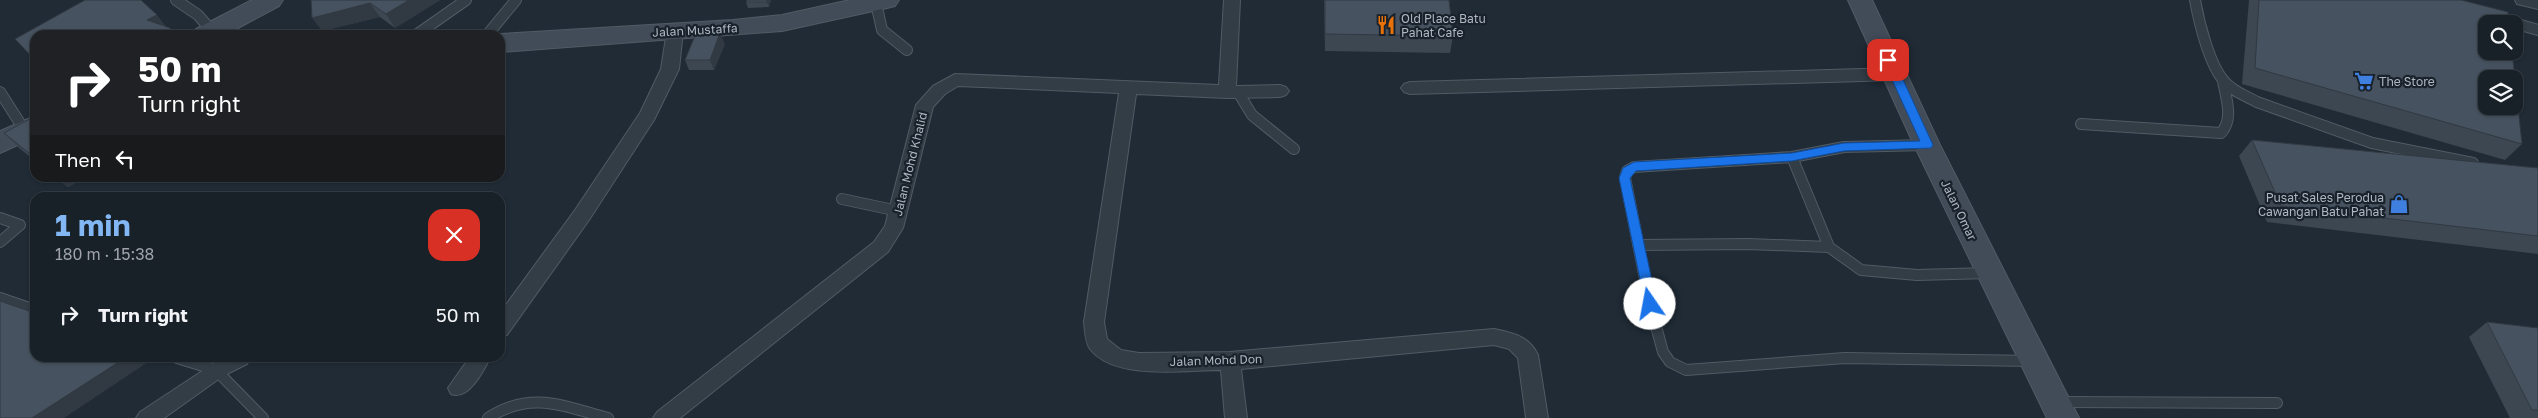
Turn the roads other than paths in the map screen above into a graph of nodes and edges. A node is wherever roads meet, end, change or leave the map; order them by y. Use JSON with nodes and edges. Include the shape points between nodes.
{"nodes":[{"id":1,"x":176,"y":0,"type":"edge"},
{"id":2,"x":271,"y":0,"type":"edge"},
{"id":3,"x":466,"y":0,"type":"edge"},
{"id":4,"x":516,"y":0,"type":"edge"},
{"id":5,"x":1232,"y":0,"type":"edge"},
{"id":6,"x":1860,"y":0,"type":"edge"},
{"id":7,"x":2195,"y":0,"type":"edge"},
{"id":8,"x":2523,"y":0,"type":"edge"},
{"id":9,"x":881,"y":1,"type":"edge"},
{"id":10,"x":2538,"y":4,"type":"edge"},
{"id":11,"x":840,"y":6,"type":"edge"},
{"id":12,"x":245,"y":26,"type":"edge"},
{"id":13,"x":2523,"y":26,"type":"edge"},
{"id":14,"x":206,"y":30,"type":"edge"},
{"id":15,"x":224,"y":30,"type":"edge"},
{"id":16,"x":423,"y":30,"type":"edge"},
{"id":17,"x":491,"y":30,"type":"edge"},
{"id":18,"x":2538,"y":30,"type":"edge"},
{"id":19,"x":675,"y":31,"type":"junction"},
{"id":20,"x":505,"y":43,"type":"edge"},
{"id":21,"x":907,"y":50,"type":"dead end"},
{"id":22,"x":1896,"y":74,"type":"junction"},
{"id":23,"x":2223,"y":81,"type":"junction"},
{"id":24,"x":1128,"y":88,"type":"junction"},
{"id":25,"x":1410,"y":88,"type":"dead end"},
{"id":26,"x":1280,"y":91,"type":"dead end"},
{"id":27,"x":0,"y":92,"type":"edge"},
{"id":28,"x":1232,"y":92,"type":"junction"},
{"id":29,"x":2081,"y":124,"type":"dead end"},
{"id":30,"x":30,"y":128,"type":"edge"},
{"id":31,"x":0,"y":143,"type":"edge"},
{"id":32,"x":1928,"y":145,"type":"junction"},
{"id":33,"x":1294,"y":148,"type":"dead end"},
{"id":34,"x":1792,"y":157,"type":"junction"},
{"id":35,"x":2486,"y":166,"type":"edge"},
{"id":36,"x":842,"y":199,"type":"dead end"},
{"id":37,"x":898,"y":211,"type":"junction"},
{"id":38,"x":0,"y":218,"type":"edge"},
{"id":39,"x":0,"y":242,"type":"edge"},
{"id":40,"x":1638,"y":245,"type":"junction"},
{"id":41,"x":1828,"y":247,"type":"junction"},
{"id":42,"x":1990,"y":272,"type":"junction"},
{"id":43,"x":0,"y":298,"type":"edge"},
{"id":44,"x":30,"y":308,"type":"edge"},
{"id":45,"x":505,"y":322,"type":"edge"},
{"id":46,"x":1230,"y":361,"type":"junction"},
{"id":47,"x":2033,"y":361,"type":"junction"},
{"id":48,"x":190,"y":362,"type":"edge"},
{"id":49,"x":232,"y":362,"type":"edge"},
{"id":50,"x":477,"y":362,"type":"edge"},
{"id":51,"x":216,"y":370,"type":"junction"},
{"id":52,"x":458,"y":388,"type":"dead end"},
{"id":53,"x":2277,"y":403,"type":"dead end"},
{"id":54,"x":2059,"y":410,"type":"edge"},
{"id":55,"x":669,"y":417,"type":"edge"},
{"id":56,"x":146,"y":418,"type":"edge"},
{"id":57,"x":262,"y":418,"type":"edge"},
{"id":58,"x":488,"y":418,"type":"edge"},
{"id":59,"x":608,"y":418,"type":"edge"},
{"id":60,"x":1236,"y":418,"type":"edge"},
{"id":61,"x":1537,"y":418,"type":"edge"}],
"edges":[{"from":1,"to":14,"type":"lane","via":[[198,15]]},
{"from":2,"to":12,"type":"street"},
{"from":3,"to":16,"type":"lane"},
{"from":4,"to":17,"type":"lane"},
{"from":5,"to":28,"type":"street"},
{"from":6,"to":22,"type":"street","name":"Jalan Omar"},
{"from":7,"to":23,"type":"lane"},
{"from":8,"to":10,"type":"street"},
{"from":9,"to":11,"type":"street","name":"Jalan Mustaffa"},
{"from":9,"to":21,"type":"lane","via":[[882,30]]},
{"from":11,"to":19,"type":"street","name":"Jalan Mustaffa","via":[[782,23]]},
{"from":12,"to":15,"type":"street"},
{"from":13,"to":18,"type":"lane"},
{"from":19,"to":20,"type":"street","name":"Jalan Mustaffa"},
{"from":19,"to":45,"type":"street","via":[[670,69],[648,115],[582,215]]},
{"from":22,"to":25,"type":"street"},
{"from":22,"to":32,"type":"street","name":"Jalan Omar"},
{"from":23,"to":29,"type":"lane","via":[[2229,123],[2221,133]]},
{"from":23,"to":35,"type":"lane","via":[[2257,102],[2372,143]]},
{"from":24,"to":28,"type":"street","name":"Jalan Mohd Khalid"},
{"from":24,"to":37,"type":"street","name":"Jalan Mohd Khalid","via":[[955,80],[924,105]]},
{"from":24,"to":46,"type":"street","name":"Jalan Mohd Don","via":[[1094,322],[1097,343],[1116,358],[1139,362]]},
{"from":26,"to":28,"type":"street","name":"Jalan Mohd Khalid"},
{"from":27,"to":30,"type":"lane"},
{"from":28,"to":33,"type":"lane","via":[[1252,114]]},
{"from":30,"to":31,"type":"street"},
{"from":32,"to":34,"type":"lane","via":[[1844,147]]},
{"from":32,"to":42,"type":"street","name":"Jalan Omar"},
{"from":34,"to":40,"type":"lane","via":[[1634,167],[1627,171],[1625,178]]},
{"from":34,"to":41,"type":"lane"},
{"from":36,"to":37,"type":"lane"},
{"from":37,"to":55,"type":"street","name":"Jalan Mohd Khalid","via":[[894,228],[881,247]]},
{"from":38,"to":39,"type":"lane","via":[[20,225]]},
{"from":40,"to":41,"type":"lane"},
{"from":40,"to":47,"type":"lane","via":[[1663,352],[1670,362],[1686,370],[1845,358]]},
{"from":41,"to":42,"type":"lane","via":[[1861,270],[1917,275]]},
{"from":42,"to":47,"type":"street","name":"Jalan Omar"},
{"from":43,"to":44,"type":"lane"},
{"from":46,"to":60,"type":"street"},
{"from":46,"to":61,"type":"street","name":"Jalan Mohd Don","via":[[1494,337],[1515,342],[1528,355]]},
{"from":47,"to":54,"type":"street","name":"Jalan Omar"},
{"from":48,"to":51,"type":"lane"},
{"from":49,"to":51,"type":"street"},
{"from":50,"to":52,"type":"street"},
{"from":51,"to":56,"type":"street"},
{"from":51,"to":57,"type":"lane"},
{"from":53,"to":54,"type":"lane"},
{"from":58,"to":59,"type":"lane","via":[[516,401],[532,399]]}]}
